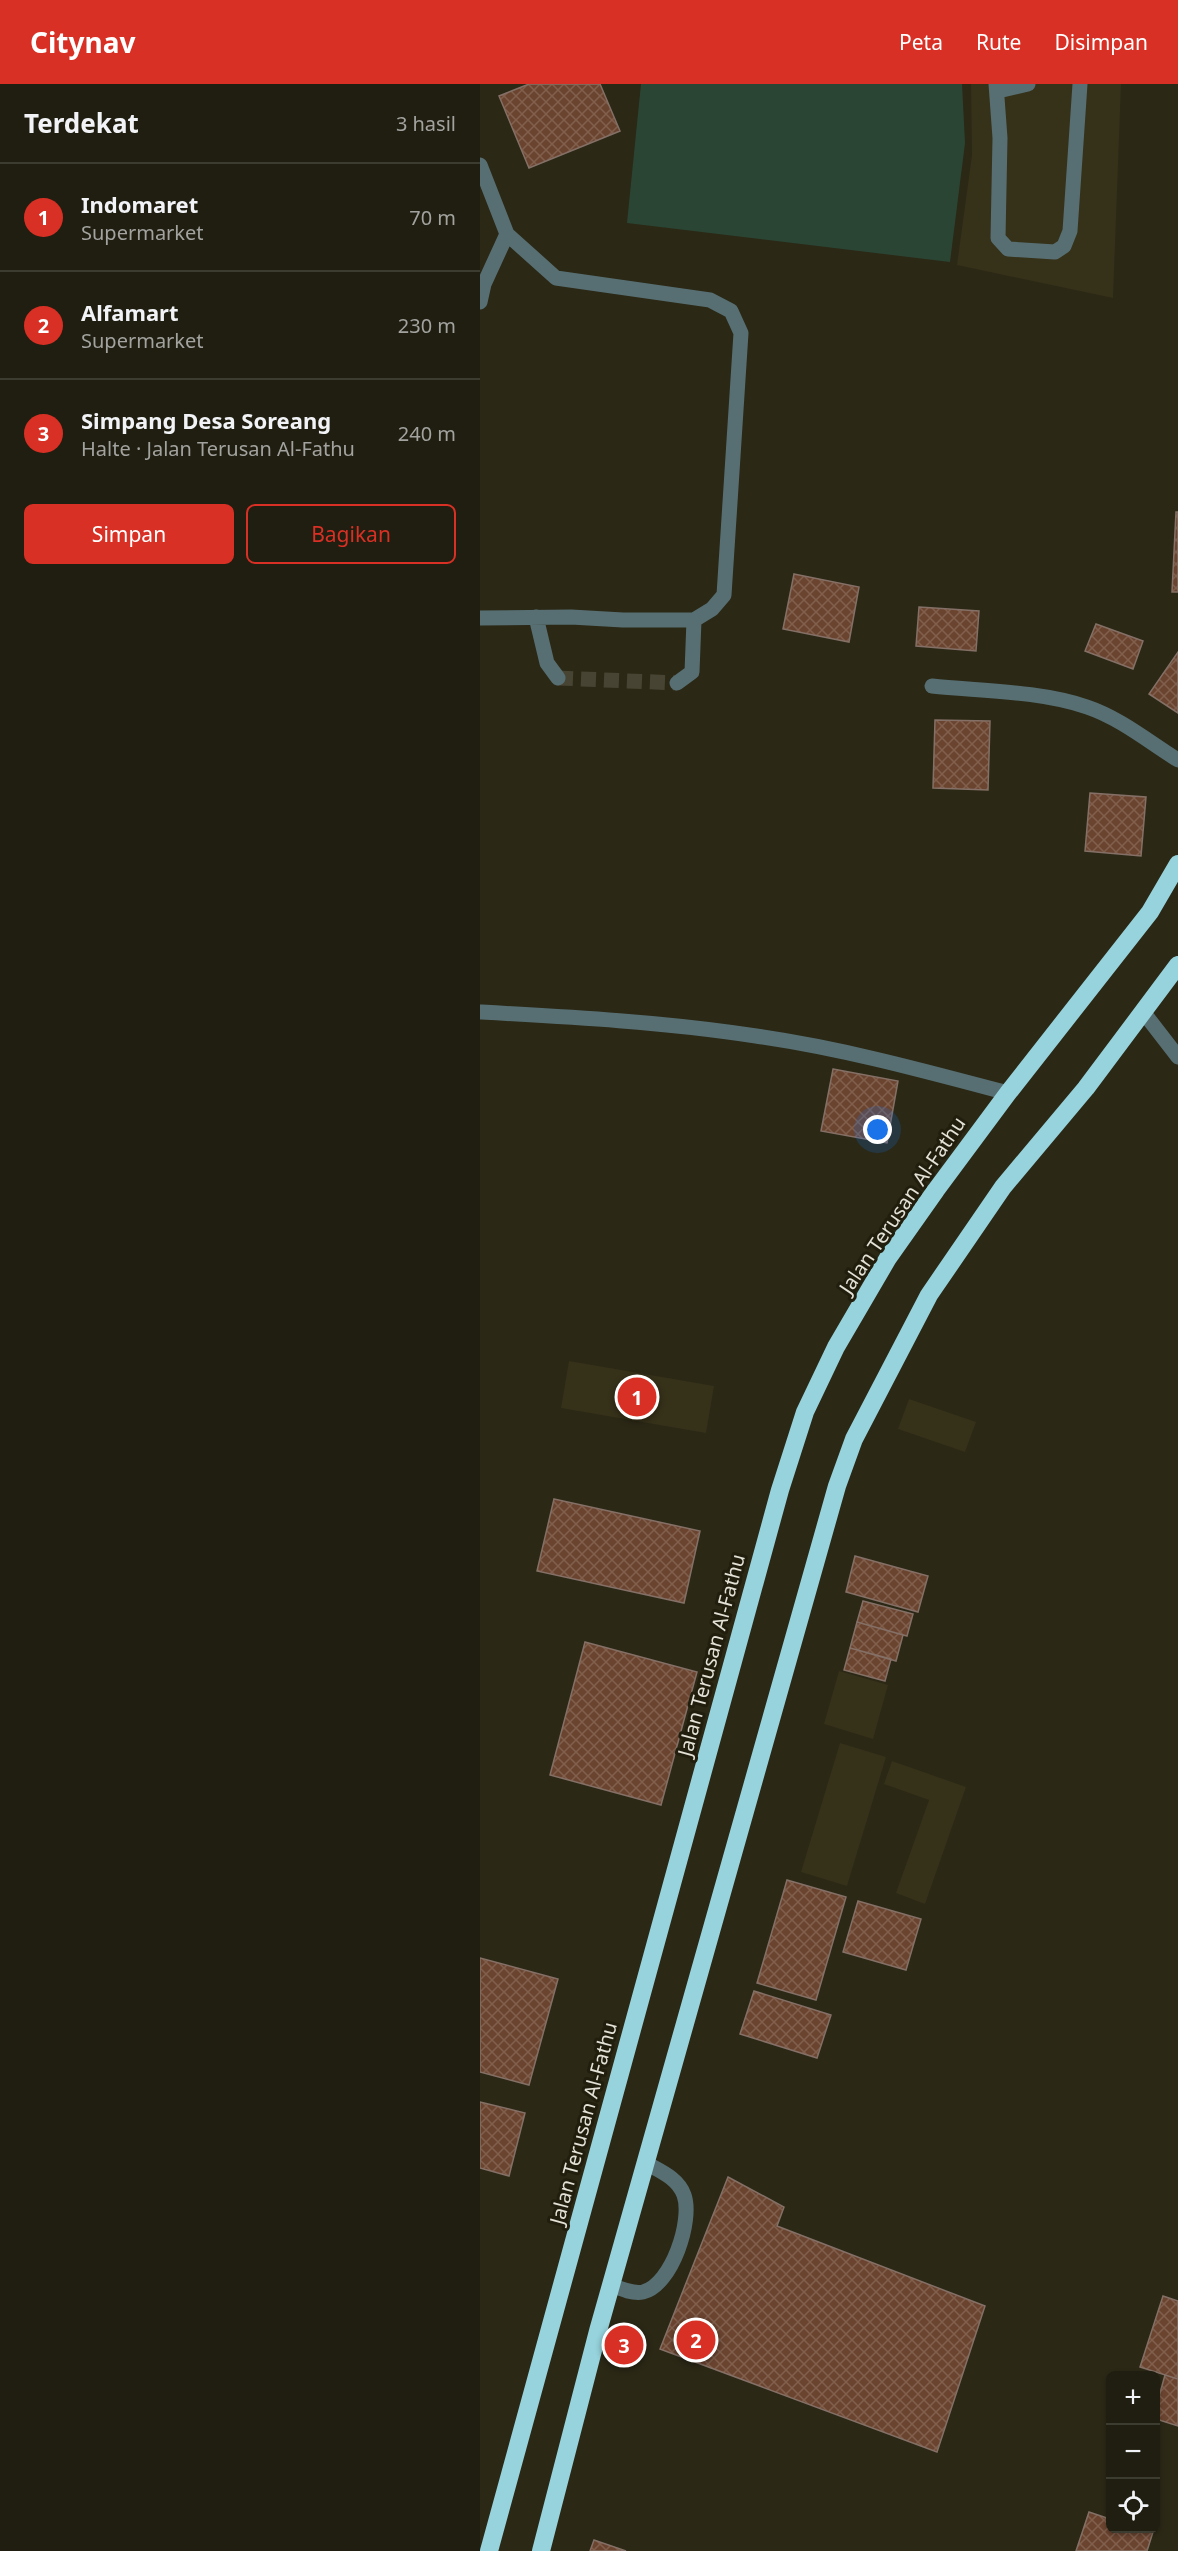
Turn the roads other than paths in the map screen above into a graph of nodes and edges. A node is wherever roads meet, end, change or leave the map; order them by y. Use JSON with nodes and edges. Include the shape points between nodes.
{"nodes":[{"id":1,"x":1028,"y":84,"type":"edge"},
{"id":2,"x":1080,"y":84,"type":"edge"},
{"id":3,"x":997,"y":87,"type":"edge"},
{"id":4,"x":480,"y":165,"type":"edge"},
{"id":5,"x":507,"y":234,"type":"junction"},
{"id":6,"x":480,"y":302,"type":"edge"},
{"id":7,"x":536,"y":617,"type":"junction"},
{"id":8,"x":480,"y":618,"type":"edge"},
{"id":9,"x":694,"y":620,"type":"junction"},
{"id":10,"x":558,"y":678,"type":"dead end"},
{"id":11,"x":677,"y":683,"type":"dead end"},
{"id":12,"x":932,"y":686,"type":"dead end"},
{"id":13,"x":1178,"y":760,"type":"edge"},
{"id":14,"x":1178,"y":864,"type":"edge"},
{"id":15,"x":1178,"y":965,"type":"edge"},
{"id":16,"x":480,"y":1012,"type":"edge"},
{"id":17,"x":1144,"y":1013,"type":"junction"},
{"id":18,"x":1178,"y":1057,"type":"edge"},
{"id":19,"x":1008,"y":1093,"type":"junction"},
{"id":20,"x":646,"y":2163,"type":"junction"},
{"id":21,"x":611,"y":2286,"type":"junction"},
{"id":22,"x":489,"y":2551,"type":"edge"},
{"id":23,"x":541,"y":2551,"type":"edge"}],
"edges":[{"from":1,"to":3,"type":"street"},
{"from":2,"to":3,"type":"street","via":[[1070,231],[1064,246],[1055,252],[1008,249],[998,238]]},
{"from":4,"to":5,"type":"street"},
{"from":5,"to":6,"type":"street"},
{"from":5,"to":9,"type":"street","via":[[556,278],[710,300],[731,310],[741,333],[724,595],[712,609]]},
{"from":7,"to":8,"type":"street"},
{"from":7,"to":9,"type":"street"},
{"from":7,"to":10,"type":"street","via":[[547,663]]},
{"from":9,"to":11,"type":"street","via":[[692,672]]},
{"from":12,"to":13,"type":"street","via":[[1062,700],[1087,707],[1109,716]]},
{"from":14,"to":19,"type":"highway","name":"Jalan Terusan Al-Fathu","via":[[1150,912]]},
{"from":15,"to":17,"type":"highway"},
{"from":16,"to":19,"type":"street","via":[[649,1023],[756,1036],[922,1070]]},
{"from":17,"to":18,"type":"street"},
{"from":17,"to":20,"type":"highway","via":[[1003,1187],[929,1295],[854,1439],[837,1486]]},
{"from":19,"to":22,"type":"highway","name":"Jalan Terusan Al-Fathu","via":[[888,1258],[836,1347],[805,1412],[780,1490]]},
{"from":20,"to":21,"type":"highway"},
{"from":20,"to":21,"type":"street","via":[[673,2178],[684,2195],[681,2238],[675,2259],[655,2286],[643,2292]]},
{"from":21,"to":23,"type":"highway"}]}
